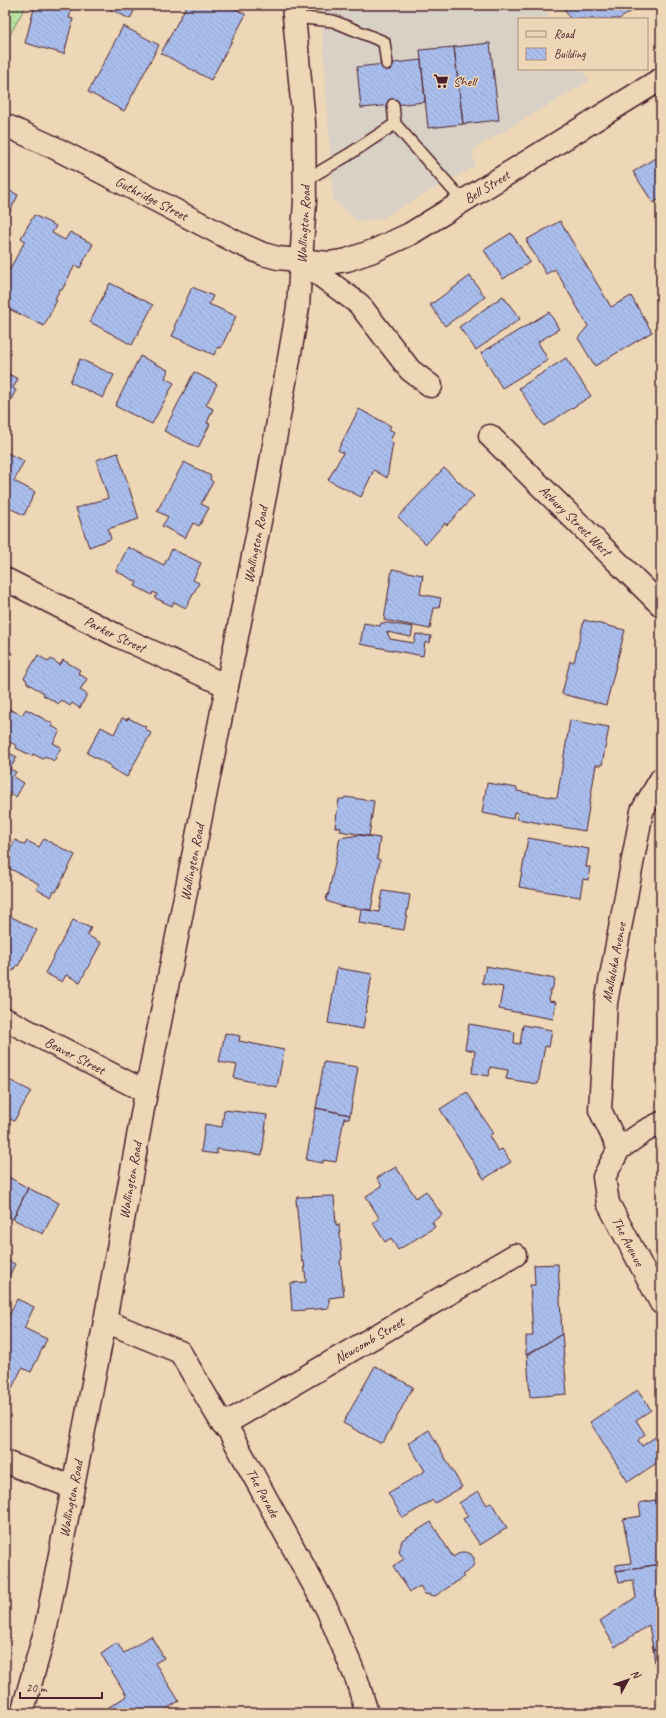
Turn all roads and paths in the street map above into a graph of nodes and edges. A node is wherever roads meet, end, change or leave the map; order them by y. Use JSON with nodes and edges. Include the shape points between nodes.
{"nodes":[{"id":1,"x":294,"y":11,"type":"edge"},
{"id":2,"x":387,"y":64,"type":"dead end"},
{"id":3,"x":661,"y":79,"type":"edge"},
{"id":4,"x":393,"y":105,"type":"dead end"},
{"id":5,"x":395,"y":124,"type":"junction"},
{"id":6,"x":5,"y":126,"type":"edge"},
{"id":7,"x":304,"y":181,"type":"junction"},
{"id":8,"x":463,"y":201,"type":"junction"},
{"id":9,"x":302,"y":261,"type":"junction"},
{"id":10,"x":431,"y":386,"type":"dead end"},
{"id":11,"x":490,"y":436,"type":"dead end"},
{"id":12,"x":5,"y":579,"type":"edge"},
{"id":13,"x":661,"y":605,"type":"edge"},
{"id":14,"x":227,"y":686,"type":"junction"},
{"id":15,"x":661,"y":779,"type":"edge"},
{"id":16,"x":5,"y":1019,"type":"edge"},
{"id":17,"x":146,"y":1092,"type":"junction"},
{"id":18,"x":661,"y":1123,"type":"edge"},
{"id":19,"x":619,"y":1149,"type":"junction"},
{"id":20,"x":515,"y":1255,"type":"dead end"},
{"id":21,"x":661,"y":1303,"type":"edge"},
{"id":22,"x":105,"y":1321,"type":"junction"},
{"id":23,"x":223,"y":1425,"type":"junction"},
{"id":24,"x":5,"y":1462,"type":"edge"},
{"id":25,"x":72,"y":1487,"type":"junction"},
{"id":26,"x":22,"y":1713,"type":"edge"},
{"id":27,"x":367,"y":1713,"type":"edge"}],
"edges":[{"from":1,"to":2,"type":"lane","via":[[333,21],[384,42]]},
{"from":1,"to":7,"type":"street","name":"Wallington Road","via":[[304,123]]},
{"from":3,"to":8,"type":"street","name":"Bell Street"},
{"from":4,"to":5,"type":"lane"},
{"from":5,"to":7,"type":"lane"},
{"from":5,"to":8,"type":"lane"},
{"from":6,"to":9,"type":"street","name":"Guthridge Street","via":[[55,148],[238,243],[263,254]]},
{"from":7,"to":9,"type":"street","name":"Wallington Road"},
{"from":8,"to":9,"type":"street","name":"Bell Street","via":[[410,234],[347,260],[329,263]]},
{"from":9,"to":10,"type":"street","via":[[359,304],[410,370]]},
{"from":9,"to":14,"type":"street","name":"Wallington Road","via":[[298,307],[266,491]]},
{"from":11,"to":13,"type":"street","name":"Asbury Street West"},
{"from":12,"to":14,"type":"street","name":"Parker Street","via":[[118,636]]},
{"from":14,"to":17,"type":"street","name":"Wallington Road"},
{"from":15,"to":19,"type":"street","name":"Mallaluka Avenue","via":[[642,811],[606,1003],[600,1110]]},
{"from":16,"to":17,"type":"street","name":"Beaver Street"},
{"from":17,"to":22,"type":"street","name":"Wallington Road"},
{"from":18,"to":19,"type":"street"},
{"from":19,"to":21,"type":"street","name":"The Avenue","via":[[604,1178],[608,1203]]},
{"from":20,"to":23,"type":"street","name":"Newcomb Street"},
{"from":22,"to":23,"type":"street","name":"The Parade","via":[[180,1352]]},
{"from":22,"to":25,"type":"street","name":"Wallington Road"},
{"from":23,"to":27,"type":"street","name":"The Parade","via":[[228,1429],[327,1609],[357,1680]]},
{"from":24,"to":25,"type":"street"},
{"from":25,"to":26,"type":"street","name":"Wallington Road","via":[[45,1632]]}]}
